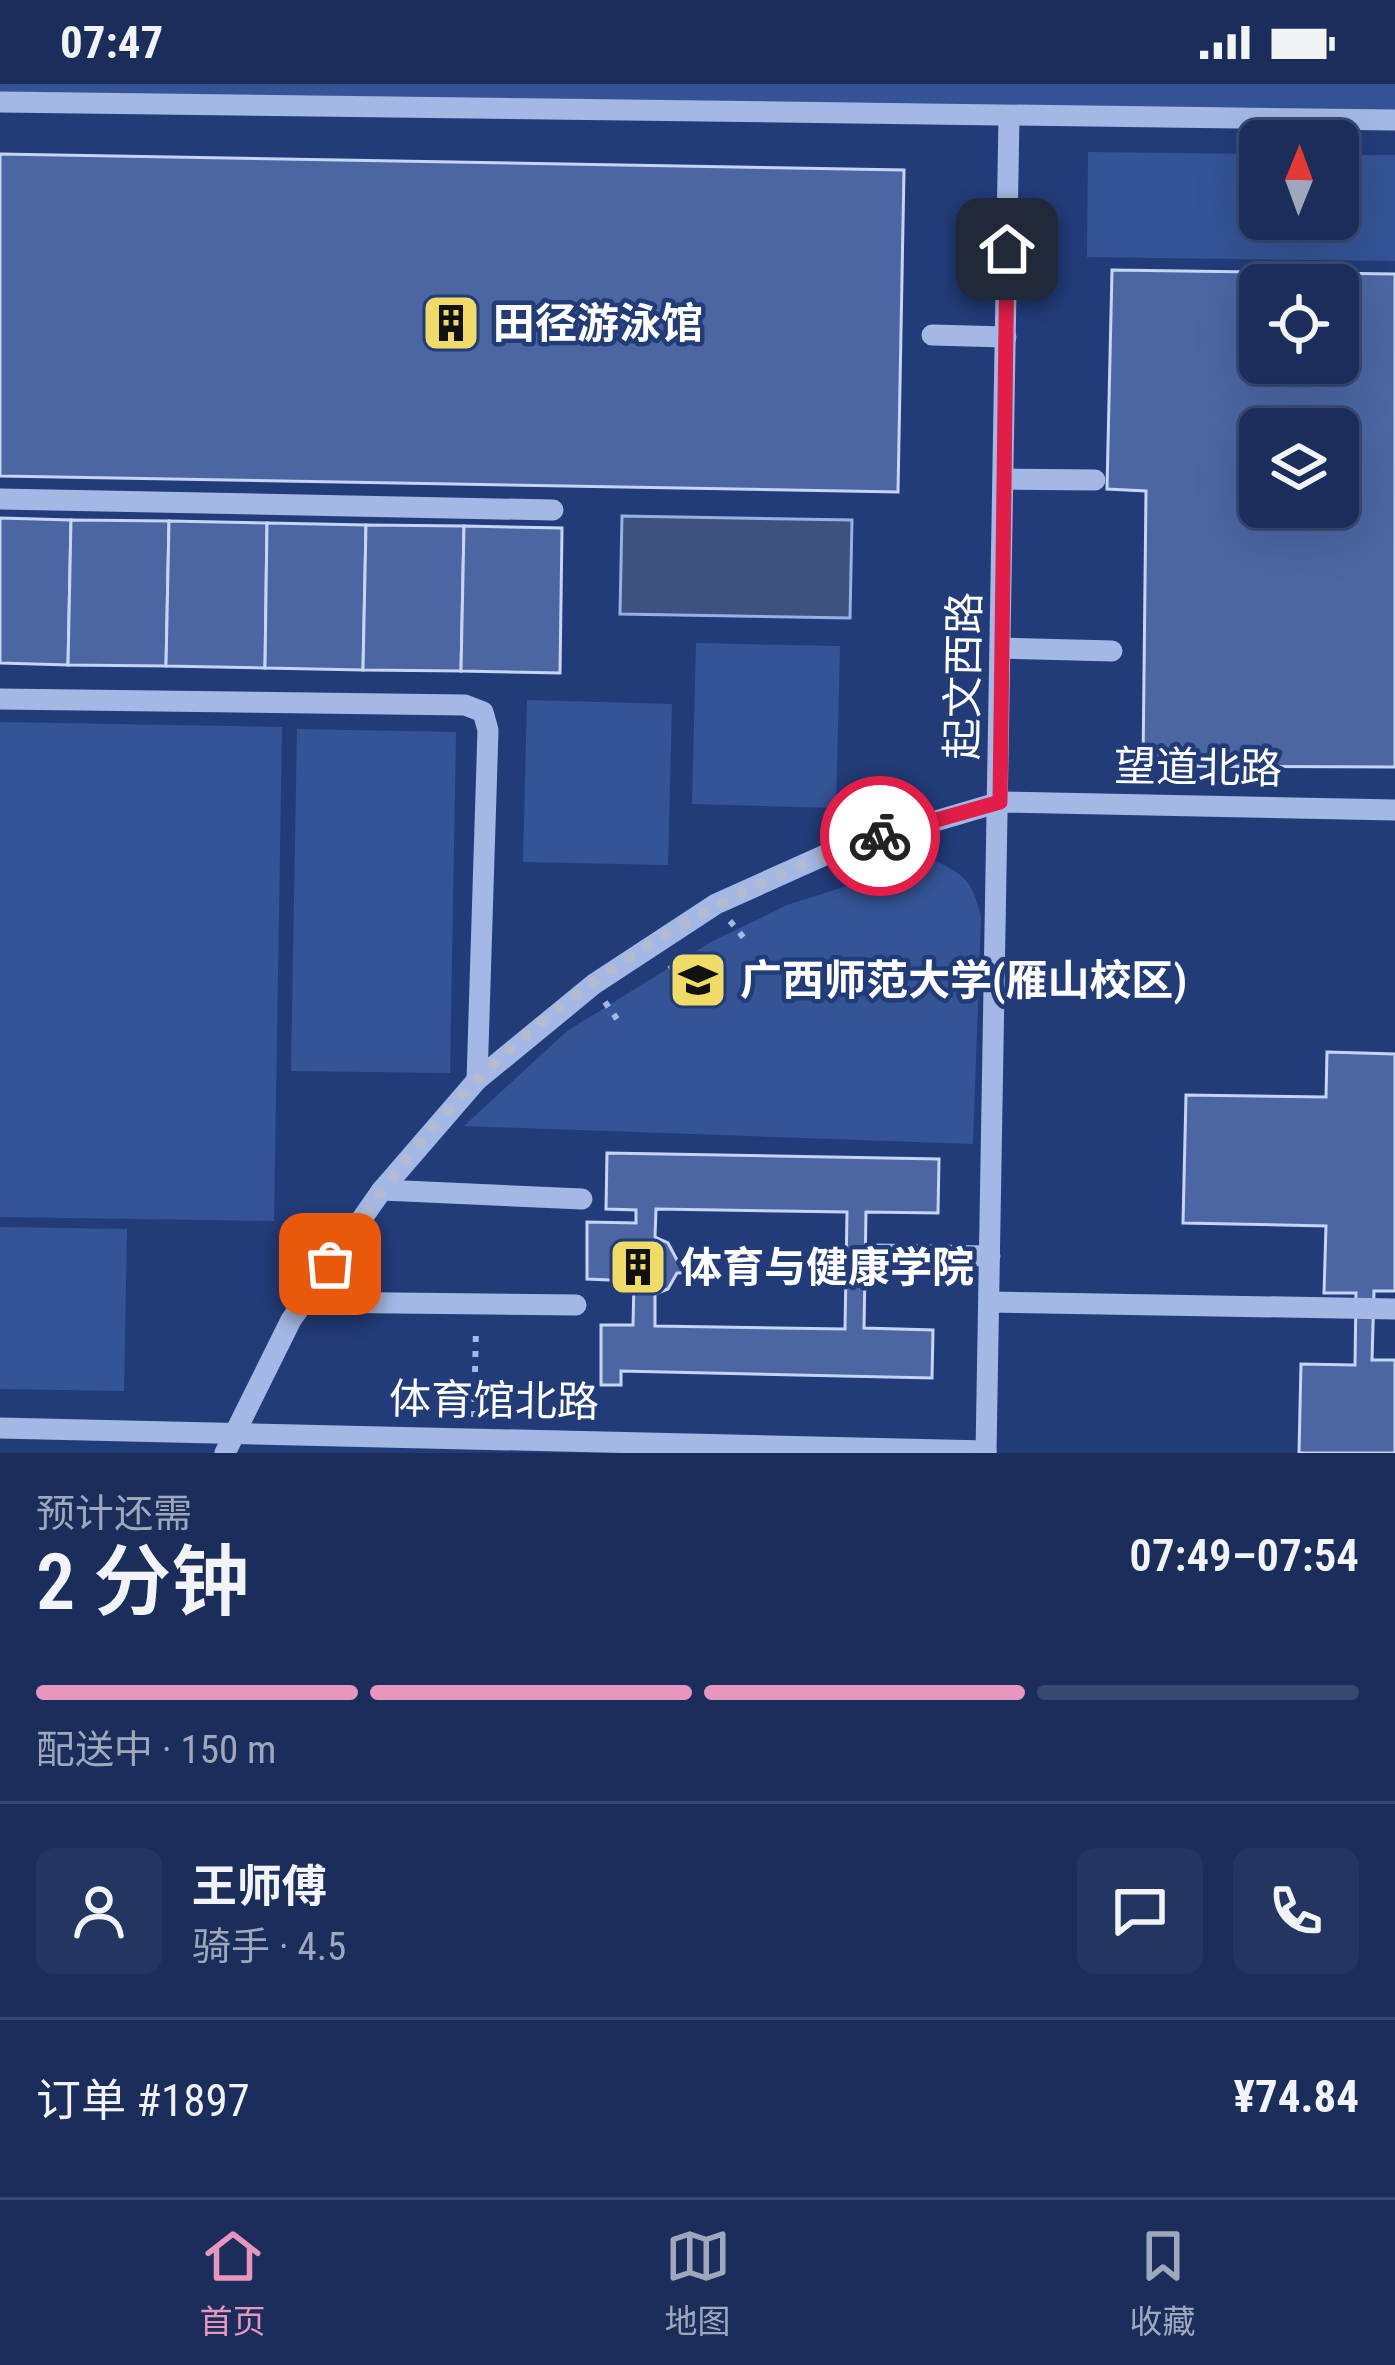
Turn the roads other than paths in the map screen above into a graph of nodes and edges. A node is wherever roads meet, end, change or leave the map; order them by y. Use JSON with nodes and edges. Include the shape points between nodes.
{"nodes":[{"id":1,"x":0,"y":102,"type":"edge"},
{"id":2,"x":1010,"y":116,"type":"junction"},
{"id":3,"x":1395,"y":120,"type":"edge"},
{"id":4,"x":932,"y":335,"type":"dead end"},
{"id":5,"x":1006,"y":337,"type":"junction"},
{"id":6,"x":1004,"y":479,"type":"junction"},
{"id":7,"x":1095,"y":480,"type":"dead end"},
{"id":8,"x":0,"y":499,"type":"edge"},
{"id":9,"x":553,"y":511,"type":"dead end"},
{"id":10,"x":1002,"y":649,"type":"junction"},
{"id":11,"x":1112,"y":651,"type":"dead end"},
{"id":12,"x":0,"y":699,"type":"edge"},
{"id":13,"x":1000,"y":802,"type":"junction"},
{"id":14,"x":1395,"y":810,"type":"edge"},
{"id":15,"x":477,"y":1080,"type":"junction"},
{"id":16,"x":382,"y":1190,"type":"junction"},
{"id":17,"x":582,"y":1199,"type":"dead end"},
{"id":18,"x":878,"y":1255,"type":"dead end"},
{"id":19,"x":990,"y":1256,"type":"junction"},
{"id":20,"x":304,"y":1302,"type":"junction"},
{"id":21,"x":989,"y":1302,"type":"junction"},
{"id":22,"x":576,"y":1305,"type":"dead end"},
{"id":23,"x":1395,"y":1309,"type":"edge"},
{"id":24,"x":0,"y":1428,"type":"edge"},
{"id":25,"x":229,"y":1443,"type":"edge"},
{"id":26,"x":986,"y":1452,"type":"edge"}],
"edges":[{"from":1,"to":2,"type":"street"},
{"from":2,"to":3,"type":"street"},
{"from":2,"to":5,"type":"street","name":"起文西路"},
{"from":4,"to":5,"type":"street"},
{"from":5,"to":6,"type":"street","name":"起文西路"},
{"from":6,"to":7,"type":"street"},
{"from":6,"to":10,"type":"street","name":"起文西路"},
{"from":8,"to":9,"type":"street"},
{"from":10,"to":11,"type":"street"},
{"from":10,"to":13,"type":"street","name":"起文西路"},
{"from":12,"to":15,"type":"street","via":[[465,705],[483,712]]},
{"from":13,"to":14,"type":"street","name":"望道北路"},
{"from":13,"to":15,"type":"street","name":"望道北路","via":[[834,851],[740,892],[594,983]]},
{"from":13,"to":19,"type":"street","name":"起文西路"},
{"from":15,"to":16,"type":"street","name":"望道北路"},
{"from":16,"to":17,"type":"street"},
{"from":16,"to":20,"type":"street","name":"望道北路"},
{"from":18,"to":19,"type":"street"},
{"from":19,"to":21,"type":"street","name":"起文西路"},
{"from":20,"to":22,"type":"street"},
{"from":20,"to":25,"type":"street","name":"望道北路"},
{"from":21,"to":23,"type":"street"},
{"from":21,"to":26,"type":"street","name":"起文西路"},
{"from":24,"to":25,"type":"street","name":"体育馆北路"},
{"from":25,"to":26,"type":"street","name":"体育馆北路","via":[[473,1439]]}]}
